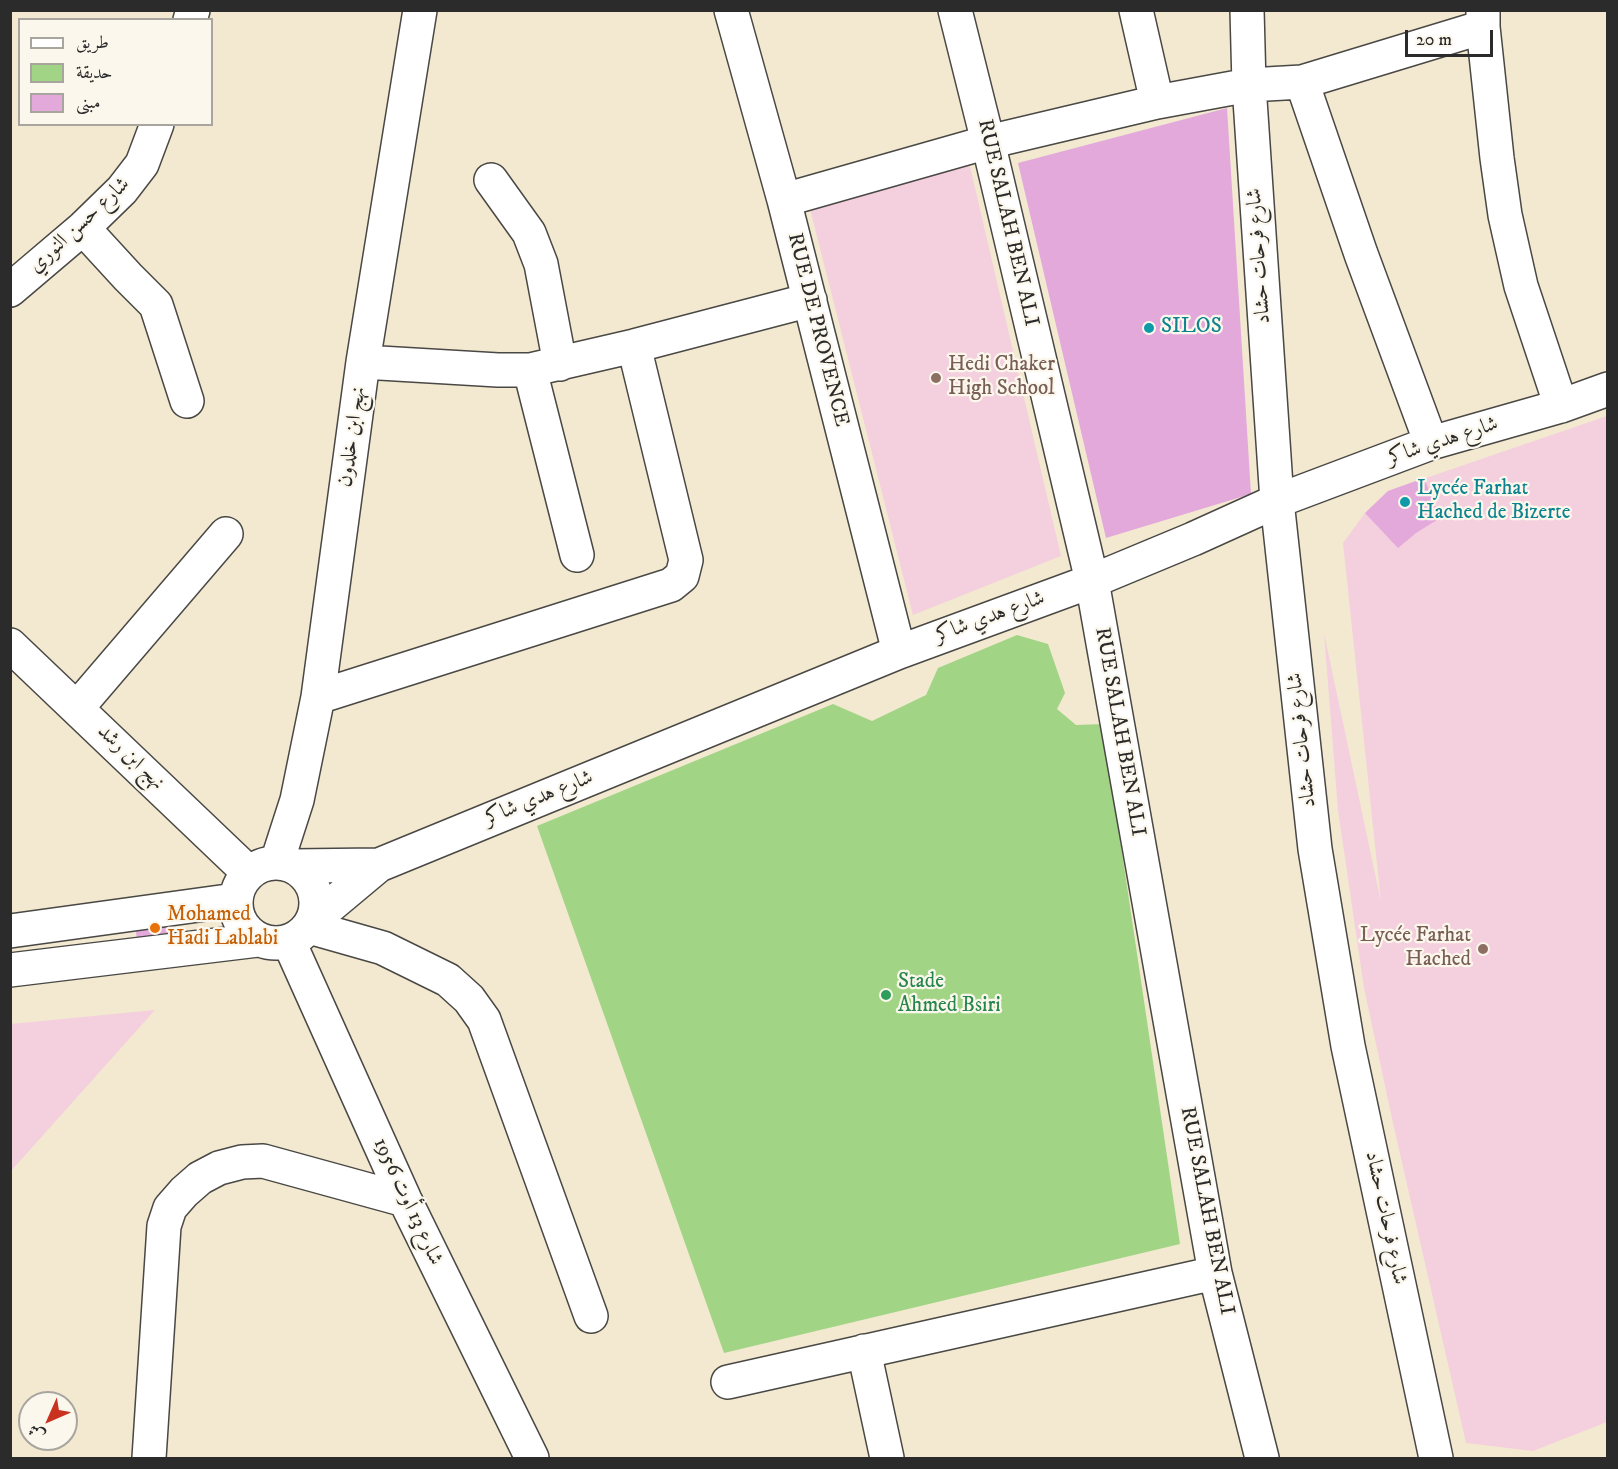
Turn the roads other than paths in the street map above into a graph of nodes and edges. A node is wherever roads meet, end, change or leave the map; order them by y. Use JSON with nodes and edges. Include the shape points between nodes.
{"nodes":[{"id":1,"x":420,"y":10,"type":"edge"},
{"id":2,"x":731,"y":10,"type":"edge"},
{"id":3,"x":955,"y":10,"type":"edge"},
{"id":4,"x":1136,"y":10,"type":"edge"},
{"id":5,"x":1247,"y":10,"type":"edge"},
{"id":6,"x":1483,"y":19,"type":"edge"},
{"id":7,"x":1302,"y":82,"type":"junction"},
{"id":8,"x":1249,"y":85,"type":"junction"},
{"id":9,"x":1157,"y":102,"type":"junction"},
{"id":10,"x":156,"y":126,"type":"edge"},
{"id":11,"x":988,"y":142,"type":"junction"},
{"id":12,"x":491,"y":180,"type":"dead end"},
{"id":13,"x":784,"y":200,"type":"junction"},
{"id":14,"x":83,"y":228,"type":"junction"},
{"id":15,"x":10,"y":290,"type":"edge"},
{"id":16,"x":810,"y":300,"type":"junction"},
{"id":17,"x":634,"y":346,"type":"junction"},
{"id":18,"x":363,"y":362,"type":"junction"},
{"id":19,"x":545,"y":367,"type":"junction"},
{"id":20,"x":1608,"y":389,"type":"edge"},
{"id":21,"x":187,"y":401,"type":"dead end"},
{"id":22,"x":1561,"y":406,"type":"junction"},
{"id":23,"x":1431,"y":442,"type":"junction"},
{"id":24,"x":1277,"y":501,"type":"junction"},
{"id":25,"x":226,"y":534,"type":"dead end"},
{"id":26,"x":577,"y":555,"type":"dead end"},
{"id":27,"x":1092,"y":580,"type":"junction"},
{"id":28,"x":898,"y":652,"type":"junction"},
{"id":29,"x":15,"y":654,"type":"edge"},
{"id":30,"x":318,"y":697,"type":"junction"},
{"id":31,"x":77,"y":708,"type":"junction"},
{"id":32,"x":379,"y":865,"type":"junction"},
{"id":33,"x":263,"y":875,"type":"junction"},
{"id":34,"x":10,"y":931,"type":"edge"},
{"id":35,"x":292,"y":932,"type":"junction"},
{"id":36,"x":10,"y":970,"type":"edge"},
{"id":37,"x":405,"y":1200,"type":"junction"},
{"id":38,"x":1215,"y":1273,"type":"junction"},
{"id":39,"x":591,"y":1316,"type":"dead end"},
{"id":40,"x":864,"y":1351,"type":"junction"},
{"id":41,"x":728,"y":1382,"type":"dead end"},
{"id":42,"x":148,"y":1458,"type":"edge"},
{"id":43,"x":532,"y":1458,"type":"edge"},
{"id":44,"x":887,"y":1458,"type":"edge"},
{"id":45,"x":1262,"y":1458,"type":"edge"},
{"id":46,"x":1436,"y":1458,"type":"edge"}],
"edges":[{"from":1,"to":18,"type":"street","name":"نهج ابن خلدون"},
{"from":2,"to":13,"type":"street","name":"RUE DE PROVENCE"},
{"from":3,"to":11,"type":"street","name":"RUE SALAH BEN ALI"},
{"from":4,"to":9,"type":"street"},
{"from":5,"to":8,"type":"street","name":"شارع فرحات حشاد"},
{"from":6,"to":7,"type":"street"},
{"from":6,"to":22,"type":"street","via":[[1497,159],[1511,244]]},
{"from":7,"to":8,"type":"street"},
{"from":7,"to":23,"type":"street"},
{"from":8,"to":9,"type":"street"},
{"from":8,"to":24,"type":"street","name":"شارع فرحات حشاد"},
{"from":9,"to":11,"type":"street"},
{"from":10,"to":14,"type":"street","name":"شارع حسن النوري","via":[[142,164]]},
{"from":11,"to":13,"type":"street"},
{"from":11,"to":27,"type":"street","name":"RUE SALAH BEN ALI"},
{"from":12,"to":19,"type":"street","via":[[529,233],[541,264]]},
{"from":13,"to":16,"type":"street","name":"RUE DE PROVENCE"},
{"from":14,"to":15,"type":"street","name":"شارع حسن النوري"},
{"from":14,"to":21,"type":"street","via":[[156,305]]},
{"from":16,"to":17,"type":"street"},
{"from":16,"to":28,"type":"street","name":"RUE DE PROVENCE"},
{"from":17,"to":19,"type":"street"},
{"from":17,"to":30,"type":"street","via":[[687,560],[682,576],[672,585]]},
{"from":18,"to":19,"type":"street","via":[[498,370]]},
{"from":18,"to":30,"type":"street","name":"نهج ابن خلدون"},
{"from":19,"to":26,"type":"street"},
{"from":20,"to":22,"type":"street","name":"شارع هدي شاكر"},
{"from":22,"to":23,"type":"street","name":"شارع هدي شاكر"},
{"from":23,"to":24,"type":"street","name":"شارع هدي شاكر"},
{"from":24,"to":27,"type":"street","name":"شارع هدي شاكر"},
{"from":24,"to":46,"type":"street","name":"شارع فرحات حشاد","via":[[1315,849],[1348,1046]]},
{"from":25,"to":31,"type":"street"},
{"from":27,"to":28,"type":"street","name":"شارع هدي شاكر"},
{"from":27,"to":38,"type":"street","name":"RUE SALAH BEN ALI"},
{"from":28,"to":32,"type":"street","name":"شارع هدي شاكر"},
{"from":29,"to":31,"type":"street","name":"نهج ابن رشد"},
{"from":30,"to":33,"type":"street","name":"نهج ابن خلدون","via":[[297,800]]},
{"from":31,"to":33,"type":"street","name":"نهج ابن رشد"},
{"from":32,"to":33,"type":"street"},
{"from":32,"to":35,"type":"street"},
{"from":33,"to":34,"type":"street"},
{"from":33,"to":35,"type":"street","via":[[306,876],[314,889],[316,905]]},
{"from":33,"to":35,"type":"street","via":[[237,916],[245,930]]},
{"from":35,"to":36,"type":"street"},
{"from":35,"to":37,"type":"street","name":"شارع 13 أوت 1956"},
{"from":35,"to":39,"type":"street","via":[[383,948],[448,980],[469,999],[484,1020]]},
{"from":37,"to":42,"type":"street","via":[[263,1161],[219,1168],[184,1192],[170,1208],[164,1226]]},
{"from":37,"to":43,"type":"street","name":"شارع 13 أوت 1956"},
{"from":38,"to":40,"type":"street"},
{"from":38,"to":45,"type":"street","name":"RUE SALAH BEN ALI"},
{"from":40,"to":41,"type":"street"},
{"from":40,"to":44,"type":"street"}]}
